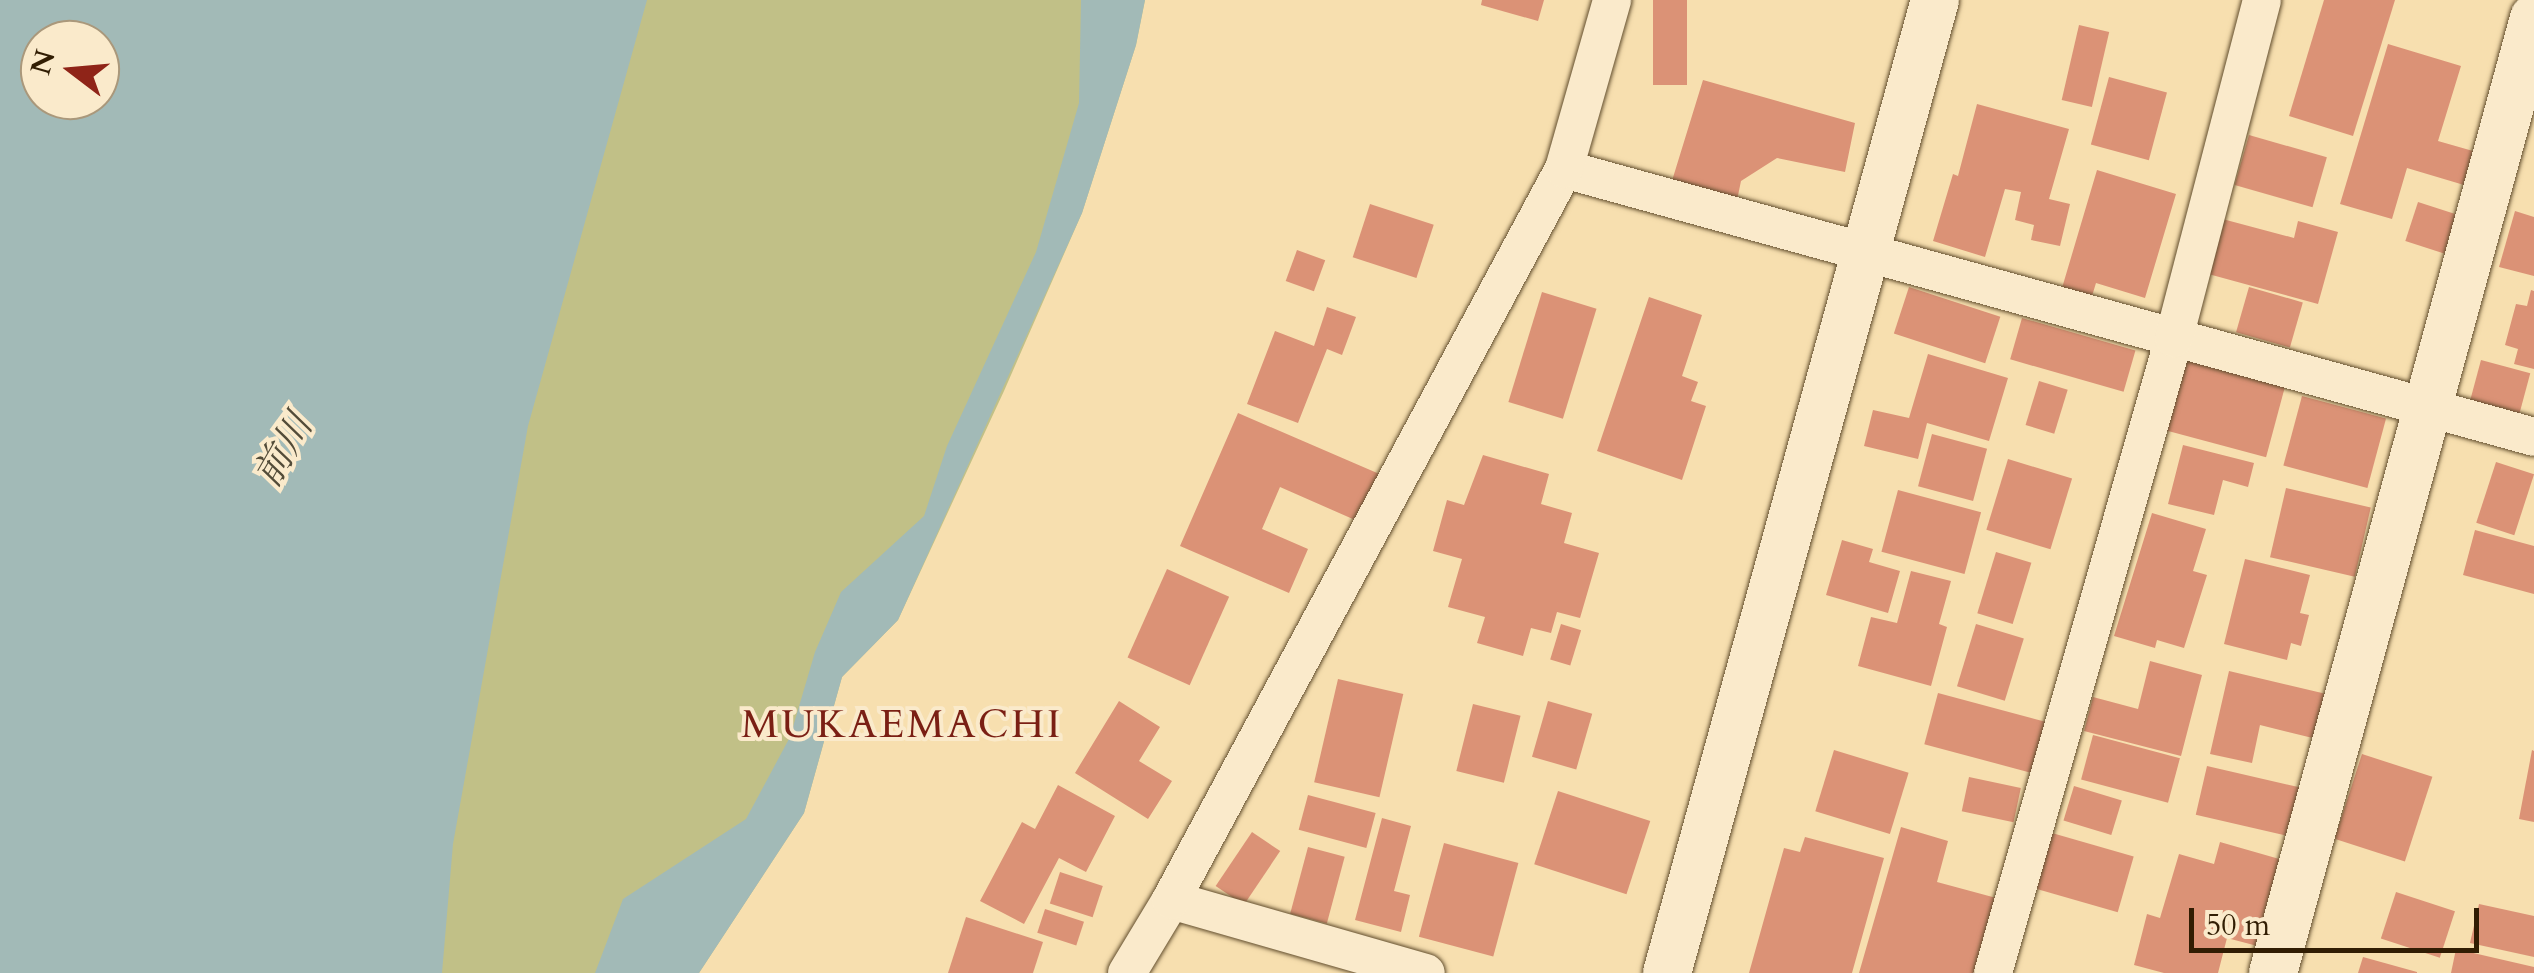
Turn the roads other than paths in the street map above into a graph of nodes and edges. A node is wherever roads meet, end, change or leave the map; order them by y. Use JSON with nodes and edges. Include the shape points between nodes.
{"nodes":[{"id":1,"x":1612,"y":0,"type":"edge"},
{"id":2,"x":1934,"y":0,"type":"edge"},
{"id":3,"x":2262,"y":0,"type":"edge"},
{"id":4,"x":2534,"y":18,"type":"edge"},
{"id":5,"x":1564,"y":169,"type":"junction"},
{"id":6,"x":1866,"y":252,"type":"junction"},
{"id":7,"x":2174,"y":338,"type":"junction"},
{"id":8,"x":2426,"y":408,"type":"junction"},
{"id":9,"x":2534,"y":437,"type":"edge"},
{"id":10,"x":1171,"y":900,"type":"junction"},
{"id":11,"x":1348,"y":962,"type":"edge"},
{"id":12,"x":1127,"y":973,"type":"edge"},
{"id":13,"x":1426,"y":973,"type":"edge"},
{"id":14,"x":1667,"y":973,"type":"edge"},
{"id":15,"x":1993,"y":973,"type":"edge"},
{"id":16,"x":2273,"y":973,"type":"edge"}],
"edges":[{"from":1,"to":5,"type":"street"},
{"from":2,"to":6,"type":"street"},
{"from":3,"to":7,"type":"street"},
{"from":4,"to":8,"type":"street"},
{"from":5,"to":6,"type":"street"},
{"from":5,"to":10,"type":"street"},
{"from":6,"to":7,"type":"street"},
{"from":6,"to":14,"type":"street"},
{"from":7,"to":8,"type":"street"},
{"from":7,"to":15,"type":"street"},
{"from":8,"to":9,"type":"street"},
{"from":8,"to":16,"type":"street"},
{"from":10,"to":11,"type":"street"},
{"from":10,"to":12,"type":"street"},
{"from":11,"to":13,"type":"street"}]}
